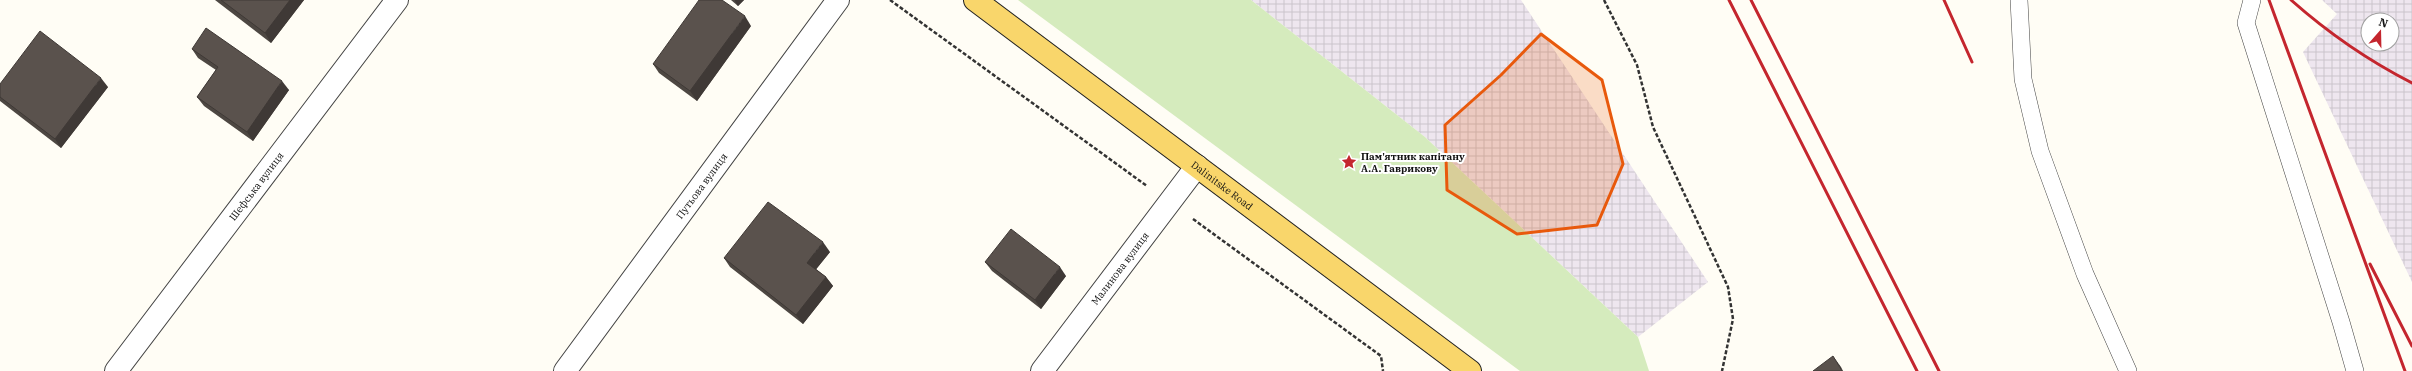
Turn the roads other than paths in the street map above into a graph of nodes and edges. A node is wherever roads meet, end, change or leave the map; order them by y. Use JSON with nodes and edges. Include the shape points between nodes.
{"nodes":[{"id":1,"x":396,"y":0,"type":"edge"},
{"id":2,"x":838,"y":0,"type":"edge"},
{"id":3,"x":975,"y":0,"type":"edge"},
{"id":4,"x":2019,"y":0,"type":"edge"},
{"id":5,"x":2252,"y":0,"type":"edge"},
{"id":6,"x":1198,"y":166,"type":"junction"},
{"id":7,"x":116,"y":371,"type":"edge"},
{"id":8,"x":565,"y":371,"type":"edge"},
{"id":9,"x":1042,"y":371,"type":"edge"},
{"id":10,"x":1470,"y":371,"type":"edge"},
{"id":11,"x":2128,"y":371,"type":"edge"},
{"id":12,"x":2354,"y":371,"type":"edge"}],
"edges":[{"from":1,"to":7,"type":"street","name":"Шефська вулиця"},
{"from":2,"to":8,"type":"street","name":"Путьова вулиця"},
{"from":3,"to":6,"type":"main road","name":"Dalinitske Road"},
{"from":4,"to":11,"type":"lane","via":[[2023,79],[2040,152],[2085,274]]},
{"from":5,"to":12,"type":"lane","via":[[2246,23],[2341,322]]},
{"from":6,"to":9,"type":"street","name":"Малинова вулиця"},
{"from":6,"to":10,"type":"main road","name":"Dalinitske Road"}]}
